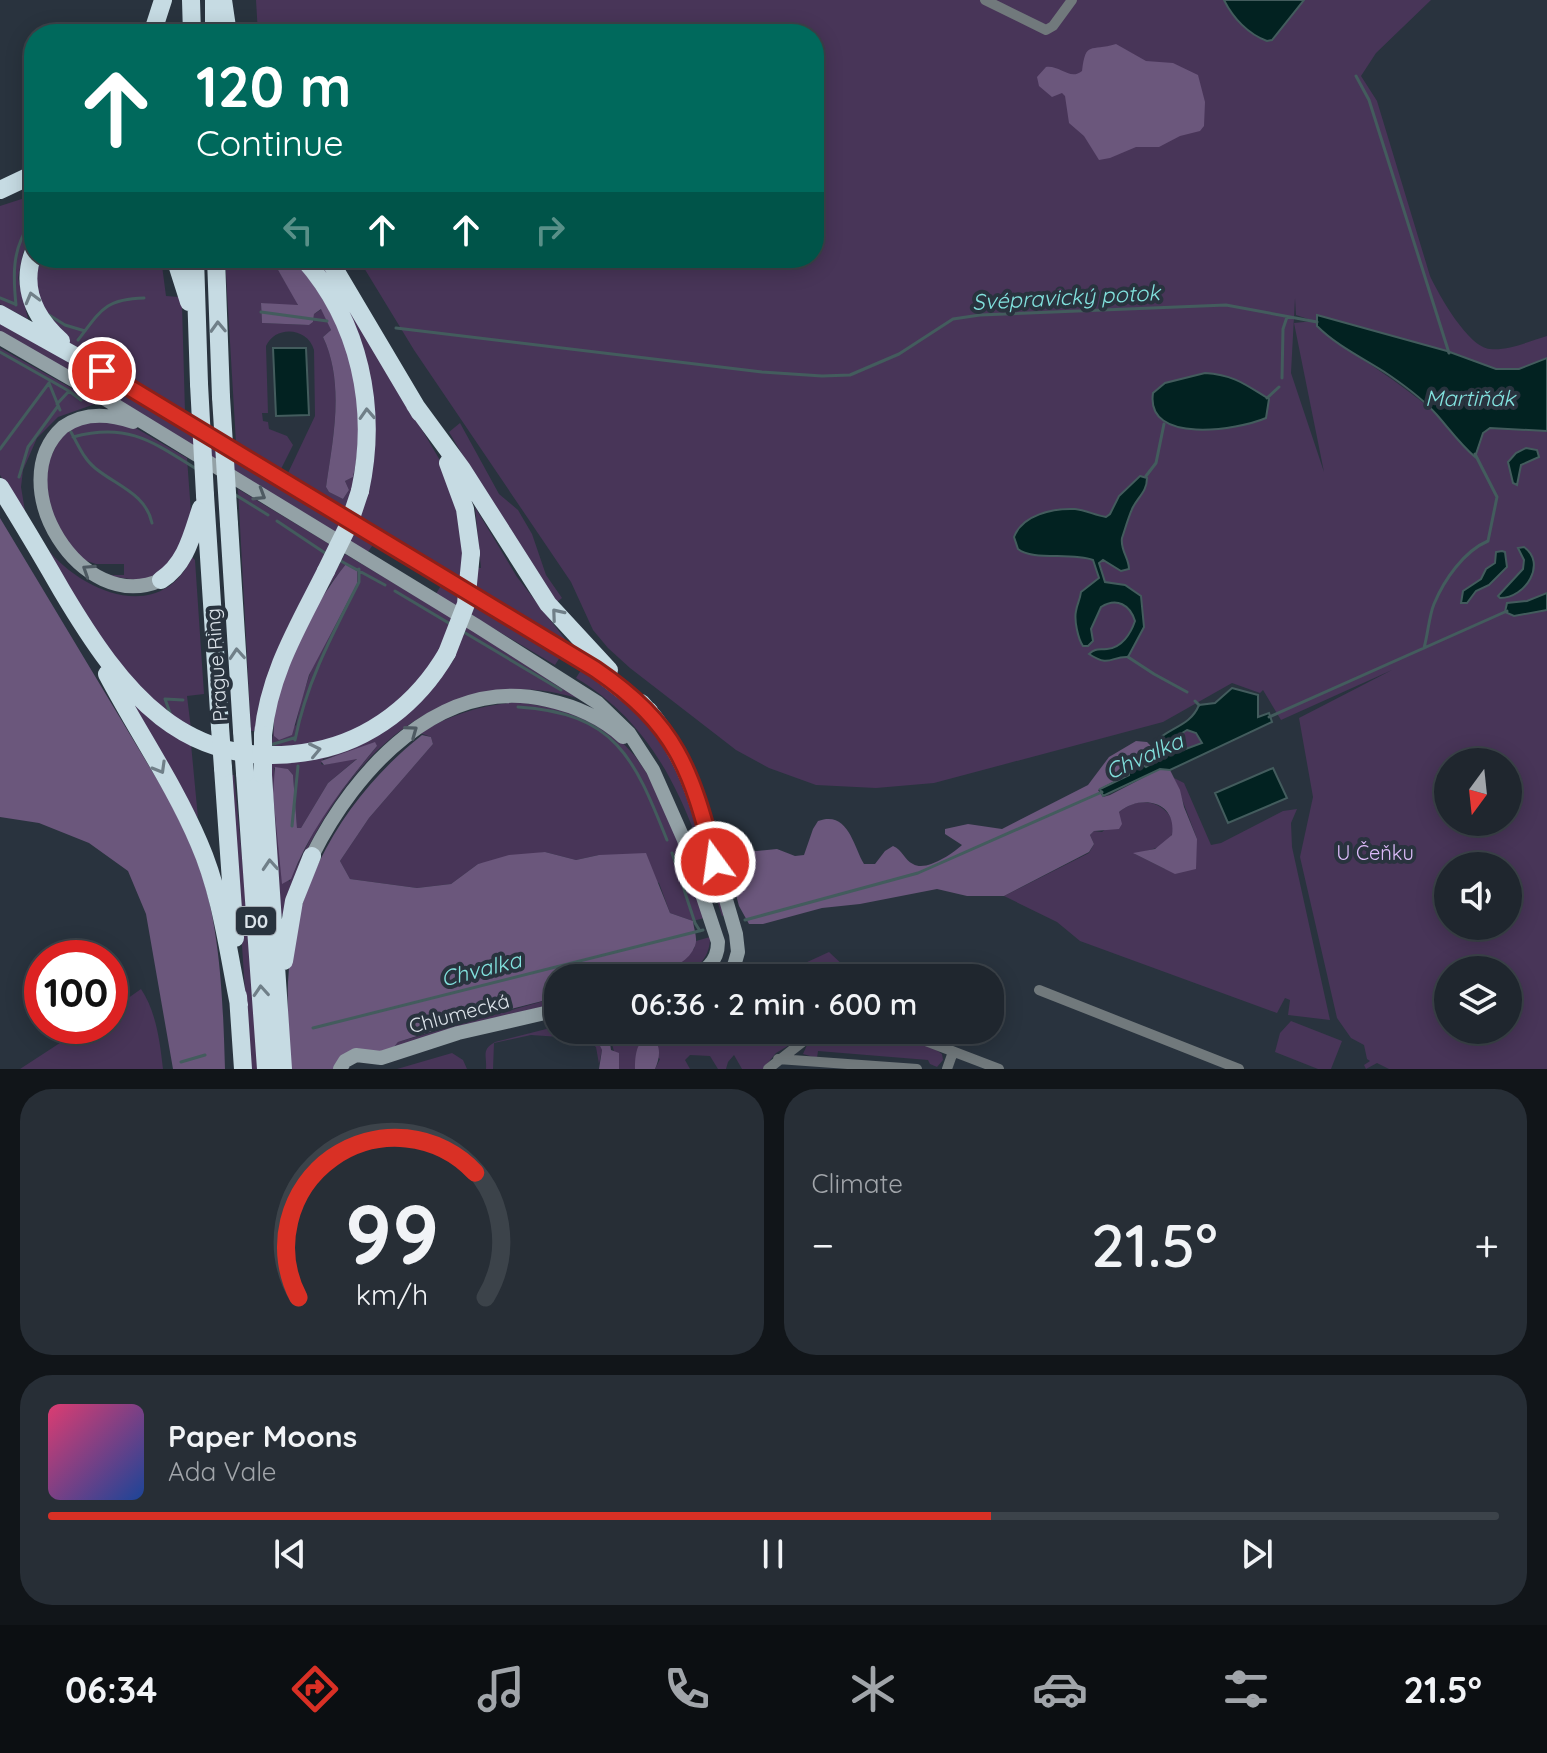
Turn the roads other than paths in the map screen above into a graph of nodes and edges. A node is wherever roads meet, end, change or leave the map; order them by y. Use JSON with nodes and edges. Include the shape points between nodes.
{"nodes":[{"id":1,"x":163,"y":0,"type":"edge"},
{"id":2,"x":191,"y":0,"type":"edge"},
{"id":3,"x":214,"y":0,"type":"edge"},
{"id":4,"x":223,"y":0,"type":"edge"},
{"id":5,"x":985,"y":0,"type":"edge"},
{"id":6,"x":1072,"y":0,"type":"edge"},
{"id":7,"x":155,"y":24,"type":"edge"},
{"id":8,"x":192,"y":24,"type":"edge"},
{"id":9,"x":214,"y":24,"type":"edge"},
{"id":10,"x":227,"y":24,"type":"edge"},
{"id":11,"x":24,"y":179,"type":"edge"},
{"id":12,"x":0,"y":190,"type":"edge"},
{"id":13,"x":24,"y":191,"type":"edge"},
{"id":14,"x":0,"y":199,"type":"edge"},
{"id":15,"x":31,"y":268,"type":"edge"},
{"id":16,"x":178,"y":268,"type":"edge"},
{"id":17,"x":195,"y":268,"type":"edge"},
{"id":18,"x":216,"y":268,"type":"edge"},
{"id":19,"x":311,"y":268,"type":"edge"},
{"id":20,"x":334,"y":268,"type":"edge"},
{"id":21,"x":0,"y":314,"type":"edge"},
{"id":22,"x":197,"y":332,"type":"junction"},
{"id":23,"x":0,"y":338,"type":"edge"},
{"id":24,"x":102,"y":371,"type":"junction"},
{"id":25,"x":415,"y":405,"type":"junction"},
{"id":26,"x":170,"y":439,"type":"junction"},
{"id":27,"x":0,"y":487,"type":"edge"},
{"id":28,"x":204,"y":504,"type":"junction"},
{"id":29,"x":161,"y":580,"type":"joint"},
{"id":30,"x":70,"y":605,"type":"junction"},
{"id":31,"x":649,"y":711,"type":"junction"},
{"id":32,"x":254,"y":774,"type":"junction"},
{"id":33,"x":661,"y":788,"type":"junction"},
{"id":34,"x":312,"y":856,"type":"joint"},
{"id":35,"x":715,"y":862,"type":"joint"},
{"id":36,"x":711,"y":964,"type":"edge"},
{"id":37,"x":734,"y":964,"type":"edge"},
{"id":38,"x":1039,"y":990,"type":"dead end"},
{"id":39,"x":279,"y":999,"type":"junction"},
{"id":40,"x":239,"y":1005,"type":"junction"},
{"id":41,"x":544,"y":1013,"type":"edge"},
{"id":42,"x":544,"y":1022,"type":"edge"},
{"id":43,"x":799,"y":1044,"type":"edge"},
{"id":44,"x":934,"y":1044,"type":"edge"},
{"id":45,"x":953,"y":1052,"type":"junction"},
{"id":46,"x":371,"y":1057,"type":"junction"},
{"id":47,"x":778,"y":1059,"type":"junction"},
{"id":48,"x":243,"y":1069,"type":"edge"},
{"id":49,"x":266,"y":1069,"type":"edge"},
{"id":50,"x":283,"y":1069,"type":"edge"},
{"id":51,"x":340,"y":1069,"type":"edge"},
{"id":52,"x":385,"y":1069,"type":"edge"},
{"id":53,"x":768,"y":1069,"type":"edge"},
{"id":54,"x":917,"y":1069,"type":"edge"},
{"id":55,"x":947,"y":1069,"type":"edge"},
{"id":56,"x":999,"y":1069,"type":"edge"},
{"id":57,"x":1239,"y":1069,"type":"edge"}],
"edges":[{"from":1,"to":7,"type":"highway"},
{"from":2,"to":8,"type":"highway"},
{"from":3,"to":9,"type":"highway"},
{"from":4,"to":10,"type":"highway"},
{"from":5,"to":6,"type":"street","via":[[1046,30]]},
{"from":11,"to":12,"type":"highway"},
{"from":13,"to":14,"type":"highway"},
{"from":24,"to":15,"type":"highway","one_way":true,"via":[[53,334],[36,312],[28,284]]},
{"from":16,"to":22,"type":"highway"},
{"from":17,"to":22,"type":"highway","name":"Prague Ring","number":"D0"},
{"from":32,"to":18,"type":"highway","name":"Prague Ring","number":"D0","one_way":true,"bridge":true,"via":[[242,731]]},
{"from":32,"to":19,"type":"highway","one_way":true,"bridge":true,"via":[[276,673],[345,532],[365,465],[368,430],[361,371],[341,314]]},
{"from":20,"to":25,"type":"highway"},
{"from":21,"to":24,"type":"highway"},
{"from":22,"to":28,"type":"highway","name":"Prague Ring","number":"D0","bridge":true},
{"from":23,"to":26,"type":"main road"},
{"from":24,"to":31,"type":"highway","via":[[595,669]]},
{"from":30,"to":25,"type":"highway","one_way":true,"bridge":true,"via":[[111,666],[151,710],[200,740],[248,753],[284,754],[308,752],[365,733],[396,713],[430,680],[466,604],[468,522],[458,486]]},
{"from":31,"to":25,"type":"highway","one_way":true,"via":[[548,604]]},
{"from":29,"to":26,"type":"main road","one_way":true,"via":[[138,586],[114,584],[68,557],[40,520],[31,479],[48,441],[82,418],[121,418]]},
{"from":26,"to":33,"type":"main road","one_way":true,"via":[[598,703],[629,733]]},
{"from":27,"to":30,"type":"highway"},
{"from":28,"to":29,"type":"highway","via":[[183,557]]},
{"from":28,"to":40,"type":"highway","name":"Prague Ring","number":"D0","bridge":true},
{"from":30,"to":40,"type":"highway","one_way":true,"via":[[199,843]]},
{"from":31,"to":35,"type":"highway","via":[[688,771]]},
{"from":39,"to":32,"type":"highway","one_way":true},
{"from":49,"to":32,"type":"highway","name":"Prague Ring","number":"D0","one_way":true},
{"from":34,"to":33,"type":"main road","one_way":true,"via":[[350,794],[391,749],[432,718],[479,700],[526,696],[590,714],[627,740]]},
{"from":33,"to":36,"type":"main road","via":[[718,942]]},
{"from":34,"to":39,"type":"highway","via":[[294,901]]},
{"from":35,"to":37,"type":"main road","via":[[738,947]]},
{"from":38,"to":57,"type":"street"},
{"from":39,"to":50,"type":"highway"},
{"from":40,"to":48,"type":"highway","name":"Prague Ring","number":"D0"},
{"from":41,"to":46,"type":"main road","name":"Chlumecká"},
{"from":42,"to":52,"type":"main road","name":"Chlumecká","via":[[407,1058]]},
{"from":43,"to":47,"type":"street"},
{"from":44,"to":45,"type":"street"},
{"from":45,"to":55,"type":"street"},
{"from":45,"to":56,"type":"street"},
{"from":46,"to":51,"type":"main road","name":"Chlumecká","via":[[353,1056]]},
{"from":46,"to":52,"type":"main road"},
{"from":47,"to":53,"type":"street"},
{"from":47,"to":54,"type":"street"}]}
